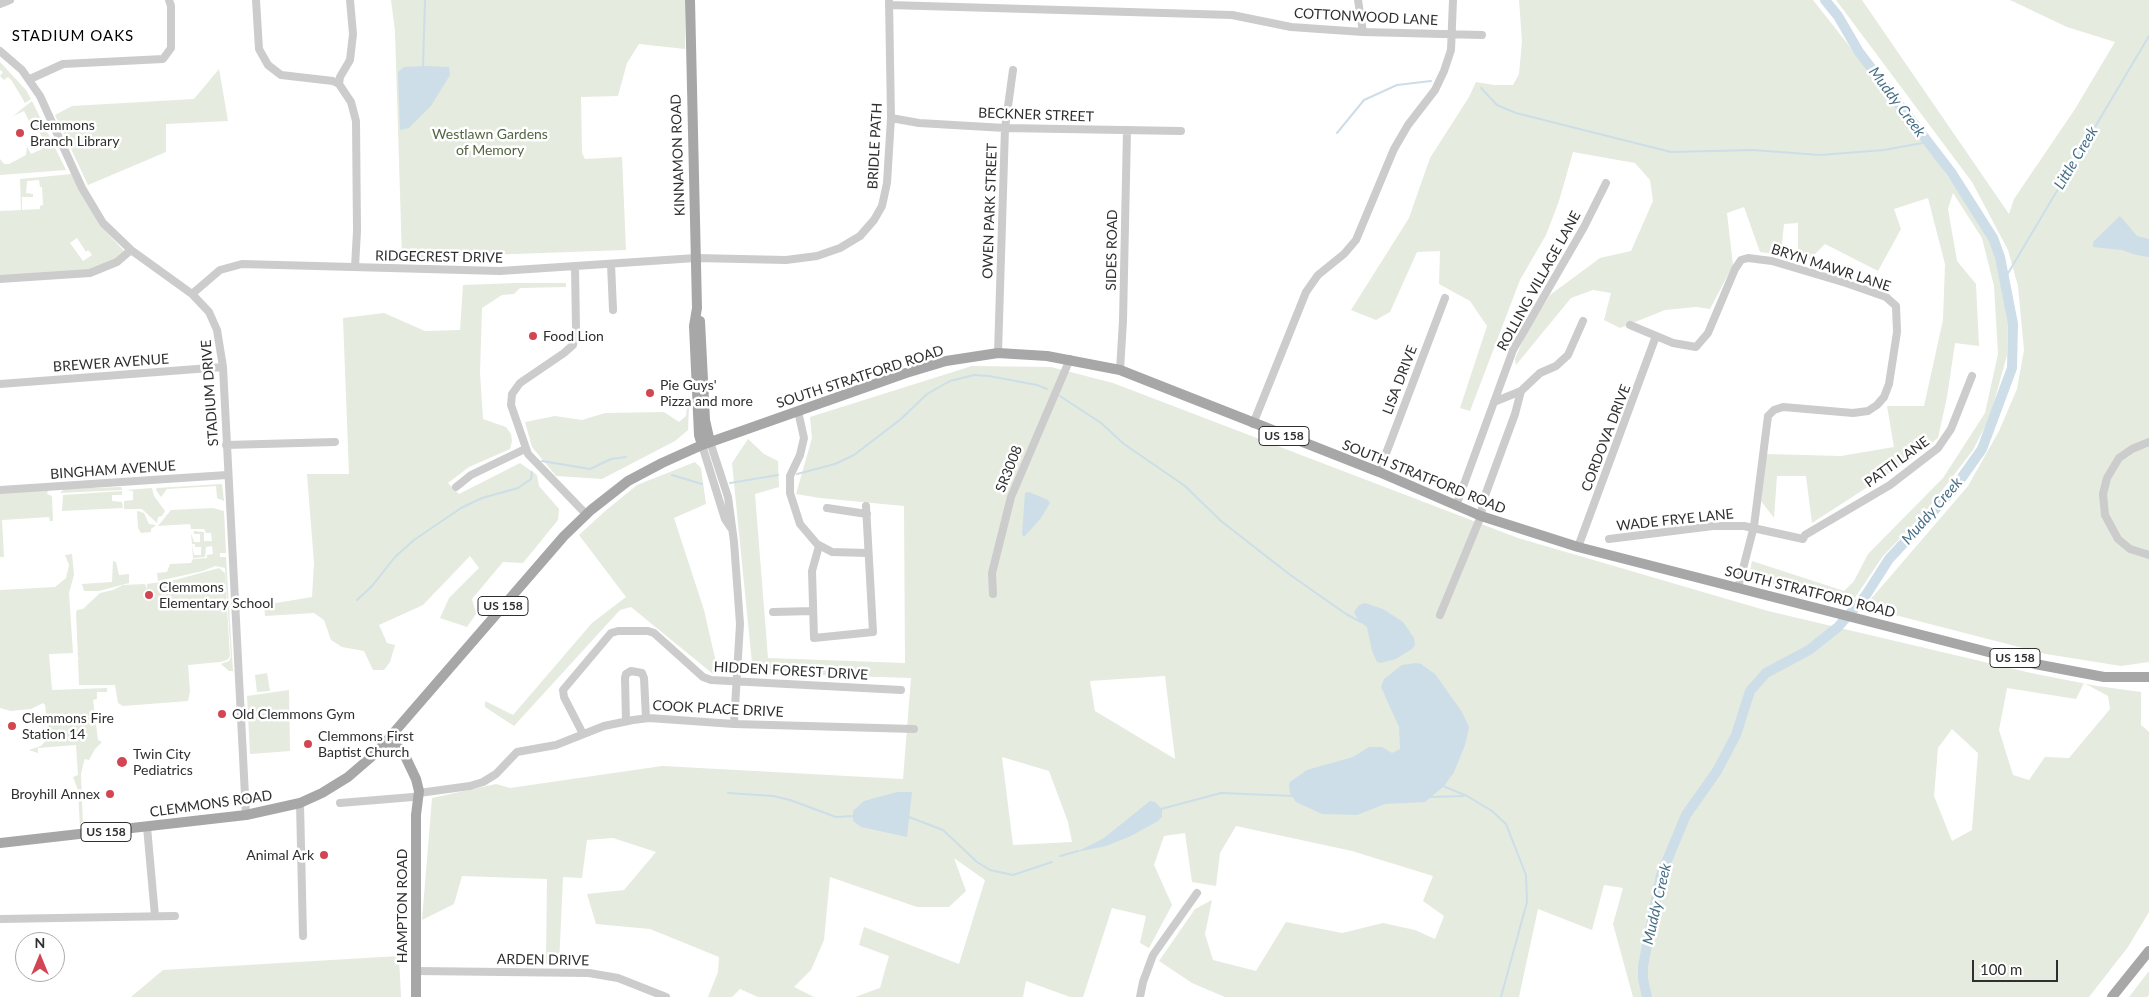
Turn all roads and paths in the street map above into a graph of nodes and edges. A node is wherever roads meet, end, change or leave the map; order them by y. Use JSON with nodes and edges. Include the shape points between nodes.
{"nodes":[{"id":1,"x":10,"y":0,"type":"edge"},
{"id":2,"x":168,"y":0,"type":"edge"},
{"id":3,"x":256,"y":0,"type":"edge"},
{"id":4,"x":350,"y":0,"type":"edge"},
{"id":5,"x":690,"y":0,"type":"edge"},
{"id":6,"x":1358,"y":0,"type":"edge"},
{"id":7,"x":1453,"y":0,"type":"edge"},
{"id":8,"x":889,"y":2,"type":"edge"},
{"id":9,"x":0,"y":4,"type":"edge"},
{"id":10,"x":1363,"y":32,"type":"junction"},
{"id":11,"x":1452,"y":34,"type":"junction"},
{"id":12,"x":1482,"y":35,"type":"dead end"},
{"id":13,"x":0,"y":51,"type":"edge"},
{"id":14,"x":1013,"y":70,"type":"dead end"},
{"id":15,"x":30,"y":79,"type":"junction"},
{"id":16,"x":339,"y":84,"type":"junction"},
{"id":17,"x":891,"y":118,"type":"junction"},
{"id":18,"x":1005,"y":128,"type":"junction"},
{"id":19,"x":1127,"y":130,"type":"junction"},
{"id":20,"x":1181,"y":131,"type":"dead end"},
{"id":21,"x":1606,"y":183,"type":"dead end"},
{"id":22,"x":131,"y":250,"type":"junction"},
{"id":23,"x":696,"y":258,"type":"junction"},
{"id":24,"x":611,"y":264,"type":"junction"},
{"id":25,"x":575,"y":266,"type":"junction"},
{"id":26,"x":355,"y":267,"type":"junction"},
{"id":27,"x":0,"y":279,"type":"edge"},
{"id":28,"x":192,"y":294,"type":"junction"},
{"id":29,"x":1445,"y":298,"type":"dead end"},
{"id":30,"x":613,"y":310,"type":"dead end"},
{"id":31,"x":1583,"y":321,"type":"dead end"},
{"id":32,"x":1630,"y":325,"type":"dead end"},
{"id":33,"x":1656,"y":336,"type":"junction"},
{"id":34,"x":998,"y":354,"type":"junction"},
{"id":35,"x":1070,"y":359,"type":"junction"},
{"id":36,"x":223,"y":367,"type":"junction"},
{"id":37,"x":1120,"y":370,"type":"junction"},
{"id":38,"x":1972,"y":376,"type":"dead end"},
{"id":39,"x":0,"y":384,"type":"edge"},
{"id":40,"x":1521,"y":390,"type":"junction"},
{"id":41,"x":1494,"y":402,"type":"junction"},
{"id":42,"x":798,"y":411,"type":"junction"},
{"id":43,"x":1254,"y":424,"type":"junction"},
{"id":44,"x":335,"y":442,"type":"dead end"},
{"id":45,"x":2149,"y":442,"type":"edge"},
{"id":46,"x":226,"y":444,"type":"junction"},
{"id":47,"x":706,"y":444,"type":"junction"},
{"id":48,"x":525,"y":449,"type":"junction"},
{"id":49,"x":1379,"y":472,"type":"junction"},
{"id":50,"x":227,"y":475,"type":"junction"},
{"id":51,"x":456,"y":487,"type":"dead end"},
{"id":52,"x":0,"y":490,"type":"edge"},
{"id":53,"x":728,"y":497,"type":"junction"},
{"id":54,"x":720,"y":500,"type":"junction"},
{"id":55,"x":866,"y":506,"type":"dead end"},
{"id":56,"x":1456,"y":506,"type":"junction"},
{"id":57,"x":827,"y":508,"type":"dead end"},
{"id":58,"x":586,"y":514,"type":"junction"},
{"id":59,"x":867,"y":514,"type":"junction"},
{"id":60,"x":1481,"y":516,"type":"junction"},
{"id":61,"x":1754,"y":526,"type":"junction"},
{"id":62,"x":732,"y":528,"type":"junction"},
{"id":63,"x":1609,"y":539,"type":"dead end"},
{"id":64,"x":1803,"y":539,"type":"joint"},
{"id":65,"x":819,"y":546,"type":"junction"},
{"id":66,"x":1578,"y":547,"type":"junction"},
{"id":67,"x":868,"y":553,"type":"junction"},
{"id":68,"x":2149,"y":555,"type":"edge"},
{"id":69,"x":1738,"y":588,"type":"junction"},
{"id":70,"x":992,"y":594,"type":"dead end"},
{"id":71,"x":813,"y":611,"type":"junction"},
{"id":72,"x":773,"y":612,"type":"dead end"},
{"id":73,"x":1440,"y":615,"type":"dead end"},
{"id":74,"x":2149,"y":677,"type":"edge"},
{"id":75,"x":736,"y":680,"type":"junction"},
{"id":76,"x":901,"y":690,"type":"dead end"},
{"id":77,"x":646,"y":718,"type":"junction"},
{"id":78,"x":626,"y":721,"type":"junction"},
{"id":79,"x":734,"y":724,"type":"junction"},
{"id":80,"x":914,"y":729,"type":"dead end"},
{"id":81,"x":583,"y":734,"type":"junction"},
{"id":82,"x":386,"y":742,"type":"junction"},
{"id":83,"x":416,"y":795,"type":"junction"},
{"id":84,"x":300,"y":803,"type":"junction"},
{"id":85,"x":340,"y":803,"type":"dead end"},
{"id":86,"x":246,"y":815,"type":"junction"},
{"id":87,"x":147,"y":827,"type":"junction"},
{"id":88,"x":0,"y":843,"type":"edge"},
{"id":89,"x":1197,"y":893,"type":"dead end"},
{"id":90,"x":155,"y":916,"type":"junction"},
{"id":91,"x":174,"y":916,"type":"dead end"},
{"id":92,"x":0,"y":919,"type":"edge"},
{"id":93,"x":303,"y":936,"type":"dead end"},
{"id":94,"x":2149,"y":951,"type":"edge"},
{"id":95,"x":416,"y":971,"type":"junction"},
{"id":96,"x":416,"y":997,"type":"edge"},
{"id":97,"x":666,"y":997,"type":"edge"},
{"id":98,"x":1140,"y":997,"type":"edge"},
{"id":99,"x":2112,"y":997,"type":"edge"}],
"edges":[{"from":1,"to":9,"type":"street"},
{"from":2,"to":15,"type":"street","via":[[171,6],[171,48],[163,59],[63,64]]},
{"from":3,"to":16,"type":"street","via":[[259,49],[268,65],[281,75]]},
{"from":4,"to":16,"type":"street","via":[[353,34],[350,60]]},
{"from":5,"to":23,"type":"main road","name":"KINNAMON ROAD"},
{"from":6,"to":10,"type":"street"},
{"from":7,"to":11,"type":"street"},
{"from":8,"to":10,"type":"street","name":"COTTONWOOD LANE","via":[[1232,15],[1291,27]]},
{"from":8,"to":17,"type":"street","name":"BRIDLE PATH"},
{"from":10,"to":11,"type":"street","name":"COTTONWOOD LANE"},
{"from":11,"to":12,"type":"street","name":"COTTONWOOD LANE"},
{"from":11,"to":43,"type":"street","via":[[1449,60],[1444,71],[1435,90],[1397,142],[1356,240],[1318,275],[1306,292]]},
{"from":13,"to":15,"type":"street","name":"STADIUM DRIVE"},
{"from":14,"to":18,"type":"street","name":"OWEN PARK STREET"},
{"from":15,"to":22,"type":"street","name":"STADIUM DRIVE","via":[[91,204],[108,229]]},
{"from":16,"to":26,"type":"street","via":[[351,102],[356,121]]},
{"from":17,"to":18,"type":"street","name":"BECKNER STREET","via":[[919,123]]},
{"from":17,"to":23,"type":"street","name":"BRIDLE PATH","via":[[889,170],[882,206],[868,228],[849,244],[830,253],[804,258]]},
{"from":18,"to":19,"type":"street","name":"BECKNER STREET"},
{"from":18,"to":34,"type":"street","name":"OWEN PARK STREET"},
{"from":19,"to":20,"type":"street","name":"BECKNER STREET"},
{"from":19,"to":37,"type":"street","name":"SIDES ROAD"},
{"from":21,"to":41,"type":"street","name":"ROLLING VILLAGE LANE","via":[[1513,350]]},
{"from":22,"to":27,"type":"street","via":[[117,262],[90,273]]},
{"from":22,"to":28,"type":"street","name":"STADIUM DRIVE"},
{"from":23,"to":24,"type":"street","name":"RIDGECREST DRIVE"},
{"from":23,"to":47,"type":"main road","name":"KINNAMON ROAD","via":[[695,362],[699,435]]},
{"from":24,"to":25,"type":"street","name":"RIDGECREST DRIVE"},
{"from":24,"to":30,"type":"street"},
{"from":25,"to":26,"type":"street","name":"RIDGECREST DRIVE","via":[[476,272]]},
{"from":25,"to":48,"type":"street","via":[[576,329],[573,345],[520,383],[511,398]]},
{"from":26,"to":28,"type":"street","name":"RIDGECREST DRIVE","via":[[234,265],[210,277]]},
{"from":28,"to":36,"type":"street","name":"STADIUM DRIVE","via":[[215,322]]},
{"from":29,"to":49,"type":"street","name":"LISA DRIVE"},
{"from":31,"to":40,"type":"street","via":[[1568,355]]},
{"from":32,"to":33,"type":"street","name":"BRYN MAWR LANE"},
{"from":33,"to":61,"type":"street","name":"BRYN MAWR LANE","via":[[1691,347],[1700,344],[1714,321],[1735,269],[1741,260],[1748,258],[1772,261],[1838,280],[1886,297],[1896,306],[1897,332],[1888,384],[1877,405],[1861,412],[1784,407],[1770,414]]},
{"from":33,"to":66,"type":"street","name":"CORDOVA DRIVE"},
{"from":34,"to":35,"type":"main road","name":"SOUTH STRATFORD ROAD","number":"US 158"},
{"from":34,"to":42,"type":"main road","name":"SOUTH STRATFORD ROAD","number":"US 158","via":[[946,361]]},
{"from":35,"to":37,"type":"main road","name":"SOUTH STRATFORD ROAD","number":"US 158"},
{"from":35,"to":70,"type":"street","name":"SR3008","via":[[1011,497],[992,573]]},
{"from":36,"to":39,"type":"street","name":"BREWER AVENUE"},
{"from":36,"to":46,"type":"street","name":"STADIUM DRIVE"},
{"from":37,"to":43,"type":"main road","name":"SOUTH STRATFORD ROAD","number":"US 158"},
{"from":38,"to":64,"type":"street","name":"PATTI LANE","via":[[1951,429],[1938,448],[1890,485]]},
{"from":40,"to":41,"type":"street"},
{"from":40,"to":60,"type":"street","via":[[1483,501]]},
{"from":41,"to":56,"type":"street","name":"ROLLING VILLAGE LANE"},
{"from":42,"to":47,"type":"main road","name":"SOUTH STRATFORD ROAD","number":"US 158"},
{"from":42,"to":65,"type":"street","via":[[804,438],[790,476],[792,503],[800,524]]},
{"from":43,"to":49,"type":"main road","name":"SOUTH STRATFORD ROAD","number":"US 158"},
{"from":44,"to":46,"type":"street"},
{"from":45,"to":68,"type":"street","via":[[2119,458],[2107,478],[2103,494],[2105,515],[2118,539],[2130,549]]},
{"from":46,"to":50,"type":"street","name":"STADIUM DRIVE"},
{"from":47,"to":53,"type":"street","name":"KINNAMON ROAD"},
{"from":47,"to":54,"type":"street","name":"KINNAMON ROAD"},
{"from":47,"to":58,"type":"main road","name":"CLEMMONS ROAD","number":"US 158","via":[[637,476]]},
{"from":48,"to":51,"type":"street","via":[[471,475]]},
{"from":48,"to":58,"type":"street","via":[[540,469]]},
{"from":49,"to":56,"type":"main road","name":"SOUTH STRATFORD ROAD","number":"US 158"},
{"from":50,"to":52,"type":"street","name":"BINGHAM AVENUE"},
{"from":50,"to":86,"type":"street","name":"STADIUM DRIVE"},
{"from":53,"to":54,"type":"street"},
{"from":53,"to":62,"type":"street","name":"KINNAMON ROAD"},
{"from":54,"to":62,"type":"street","name":"KINNAMON ROAD","via":[[725,519]]},
{"from":55,"to":59,"type":"street"},
{"from":56,"to":60,"type":"main road","name":"SOUTH STRATFORD ROAD","number":"US 158"},
{"from":57,"to":59,"type":"street"},
{"from":58,"to":82,"type":"main road","name":"CLEMMONS ROAD","number":"US 158"},
{"from":59,"to":67,"type":"street"},
{"from":60,"to":66,"type":"main road","name":"SOUTH STRATFORD ROAD","number":"US 158"},
{"from":60,"to":73,"type":"street"},
{"from":61,"to":63,"type":"street","name":"WADE FRYE LANE","via":[[1713,526]]},
{"from":61,"to":64,"type":"street","name":"WADE FRYE LANE"},
{"from":61,"to":69,"type":"street","name":"BRYN MAWR LANE"},
{"from":62,"to":75,"type":"street","name":"KINNAMON ROAD","via":[[740,624]]},
{"from":65,"to":67,"type":"street","via":[[839,553]]},
{"from":65,"to":71,"type":"street","via":[[812,571]]},
{"from":66,"to":69,"type":"main road","name":"SOUTH STRATFORD ROAD","number":"US 158"},
{"from":67,"to":71,"type":"street","via":[[873,632],[814,638]]},
{"from":69,"to":74,"type":"main road","name":"SOUTH STRATFORD ROAD","number":"US 158","via":[[2082,674]]},
{"from":71,"to":72,"type":"street"},
{"from":75,"to":76,"type":"street","name":"HIDDEN FOREST DRIVE"},
{"from":75,"to":79,"type":"street","name":"KINNAMON ROAD"},
{"from":75,"to":81,"type":"street","name":"HIDDEN FOREST DRIVE","via":[[703,677],[648,630],[611,633],[563,690]]},
{"from":77,"to":78,"type":"street","name":"COOK PLACE DRIVE"},
{"from":77,"to":78,"type":"street","via":[[644,678],[642,673],[631,671],[625,678]]},
{"from":77,"to":79,"type":"street","name":"COOK PLACE DRIVE"},
{"from":78,"to":81,"type":"street","name":"COOK PLACE DRIVE"},
{"from":79,"to":80,"type":"street","name":"COOK PLACE DRIVE"},
{"from":81,"to":83,"type":"street","name":"COOK PLACE DRIVE","via":[[556,745],[518,752],[483,782]]},
{"from":82,"to":83,"type":"main road","name":"HAMPTON ROAD","via":[[398,748],[406,758],[416,778]]},
{"from":82,"to":84,"type":"main road","name":"CLEMMONS ROAD","number":"US 158","via":[[348,777]]},
{"from":83,"to":85,"type":"street","name":"COOK PLACE DRIVE"},
{"from":83,"to":95,"type":"main road","name":"HAMPTON ROAD"},
{"from":84,"to":86,"type":"main road","name":"CLEMMONS ROAD","number":"US 158"},
{"from":84,"to":93,"type":"street"},
{"from":86,"to":87,"type":"main road","name":"CLEMMONS ROAD","number":"US 158"},
{"from":87,"to":88,"type":"main road","name":"CLEMMONS ROAD","number":"US 158"},
{"from":87,"to":90,"type":"street"},
{"from":89,"to":98,"type":"street","via":[[1153,955]]},
{"from":90,"to":91,"type":"street"},
{"from":90,"to":92,"type":"street"},
{"from":94,"to":99,"type":"main road"},
{"from":95,"to":96,"type":"main road","name":"HAMPTON ROAD"},
{"from":95,"to":97,"type":"street","name":"ARDEN DRIVE","via":[[589,972],[624,980]]}]}
